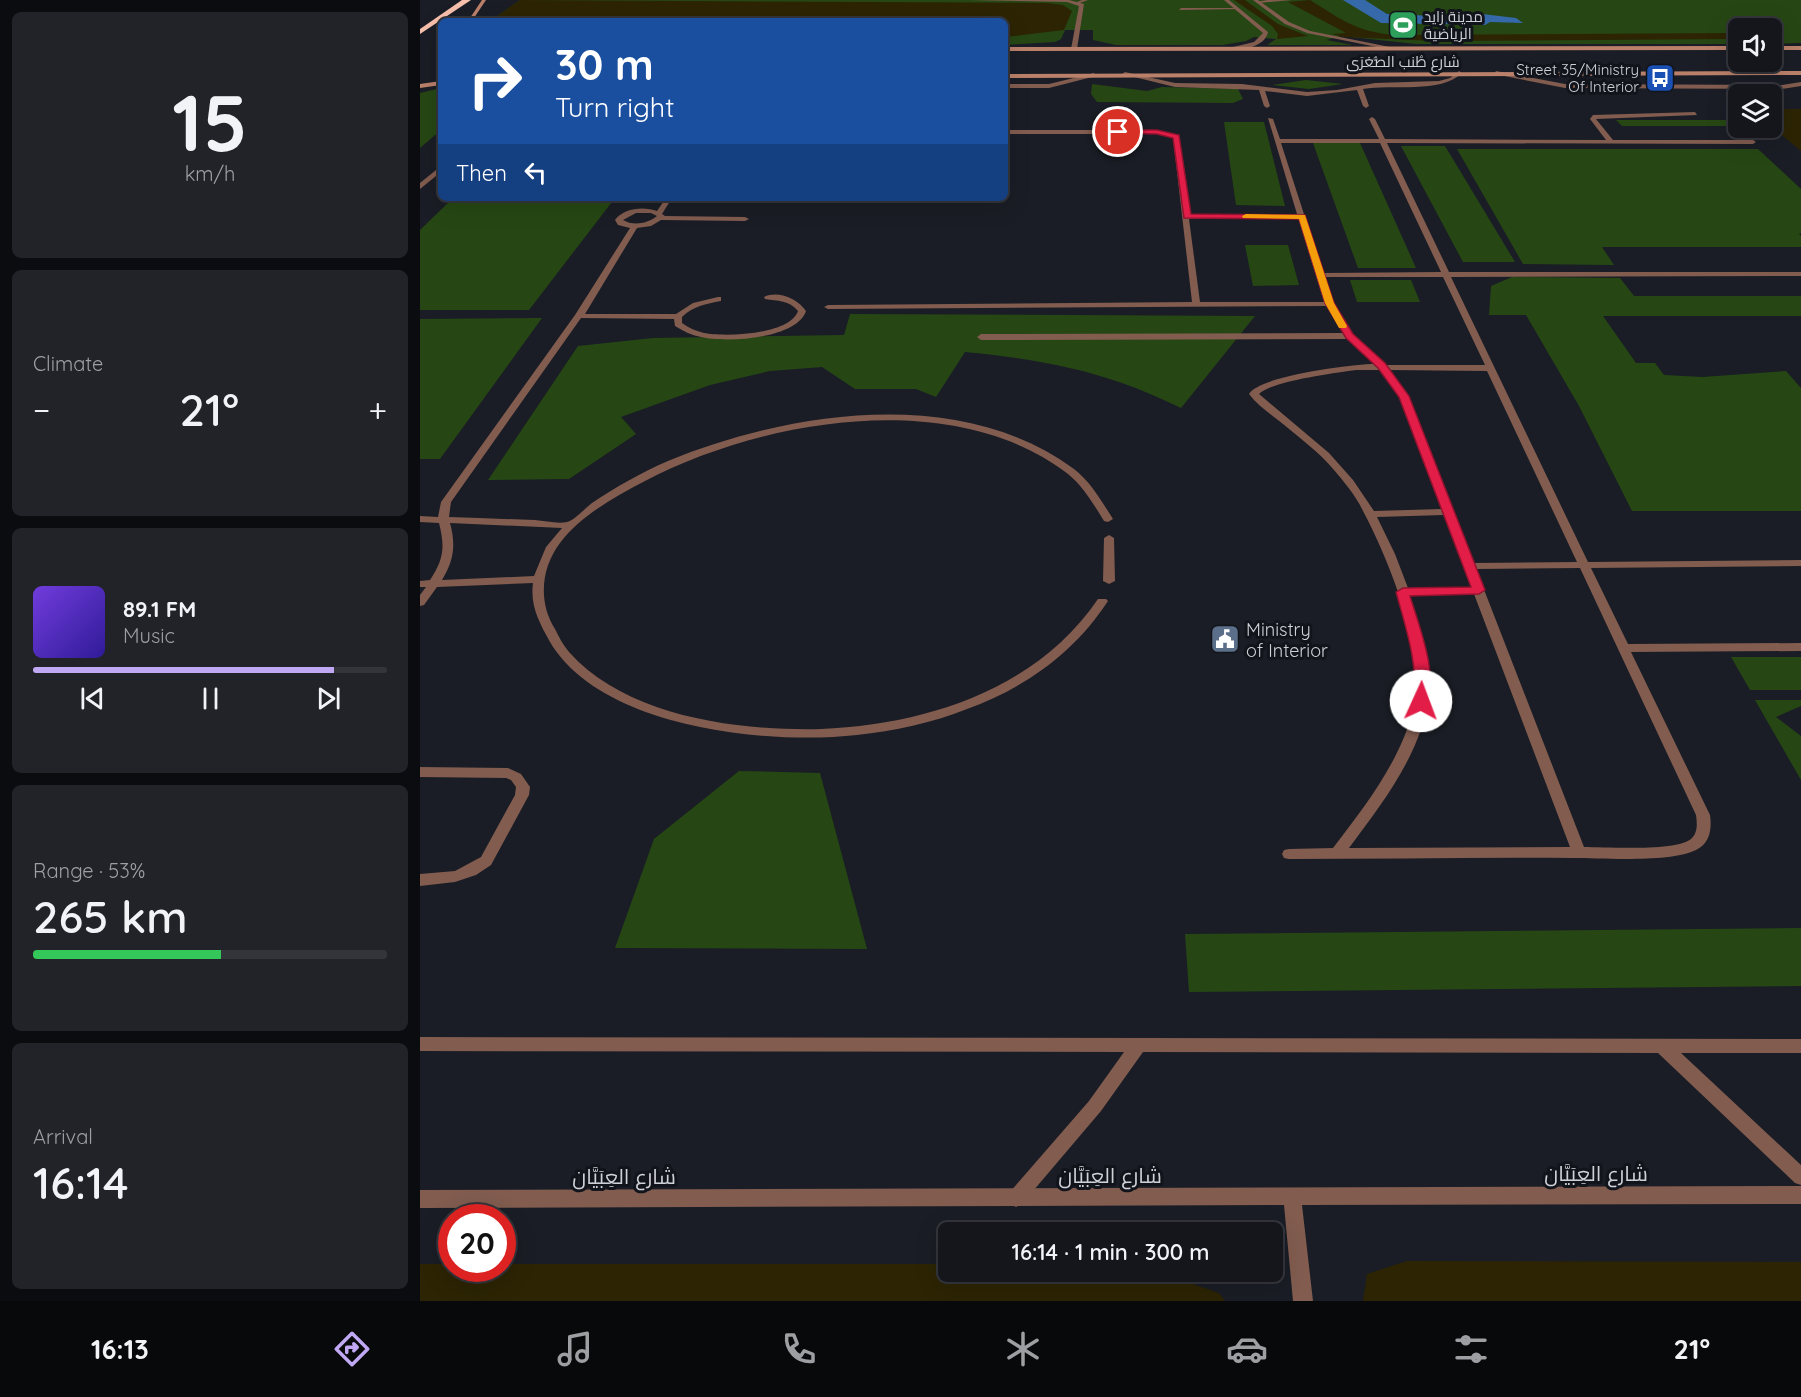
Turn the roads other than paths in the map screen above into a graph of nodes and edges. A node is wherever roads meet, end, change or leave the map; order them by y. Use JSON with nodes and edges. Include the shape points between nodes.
{"nodes":[{"id":1,"x":467,"y":0,"type":"edge"},
{"id":2,"x":484,"y":0,"type":"edge"},
{"id":3,"x":972,"y":0,"type":"edge"},
{"id":4,"x":1086,"y":0,"type":"edge"},
{"id":5,"x":1226,"y":0,"type":"edge"},
{"id":6,"x":1290,"y":0,"type":"edge"},
{"id":7,"x":1257,"y":1,"type":"edge"},
{"id":8,"x":1079,"y":3,"type":"junction"},
{"id":9,"x":1181,"y":9,"type":"dead end"},
{"id":10,"x":1237,"y":9,"type":"junction"},
{"id":11,"x":441,"y":18,"type":"edge"},
{"id":12,"x":472,"y":18,"type":"edge"},
{"id":13,"x":438,"y":20,"type":"edge"},
{"id":14,"x":420,"y":32,"type":"edge"},
{"id":15,"x":1728,"y":48,"type":"edge"},
{"id":16,"x":1782,"y":48,"type":"edge"},
{"id":17,"x":1801,"y":48,"type":"edge"},
{"id":18,"x":1231,"y":49,"type":"junction"},
{"id":19,"x":1393,"y":49,"type":"junction"},
{"id":20,"x":1074,"y":50,"type":"junction"},
{"id":21,"x":1008,"y":51,"type":"edge"},
{"id":22,"x":1459,"y":73,"type":"junction"},
{"id":23,"x":1495,"y":73,"type":"junction"},
{"id":24,"x":1801,"y":73,"type":"edge"},
{"id":25,"x":1125,"y":74,"type":"junction"},
{"id":26,"x":1008,"y":75,"type":"edge"},
{"id":27,"x":1094,"y":75,"type":"junction"},
{"id":28,"x":438,"y":83,"type":"edge"},
{"id":29,"x":1801,"y":84,"type":"edge"},
{"id":30,"x":420,"y":86,"type":"edge"},
{"id":31,"x":1008,"y":86,"type":"edge"},
{"id":32,"x":1359,"y":87,"type":"junction"},
{"id":33,"x":1261,"y":88,"type":"junction"},
{"id":34,"x":1267,"y":106,"type":"dead end"},
{"id":35,"x":1366,"y":106,"type":"dead end"},
{"id":36,"x":1695,"y":114,"type":"dead end"},
{"id":37,"x":1270,"y":119,"type":"dead end"},
{"id":38,"x":1372,"y":119,"type":"dead end"},
{"id":39,"x":1008,"y":132,"type":"edge"},
{"id":40,"x":1277,"y":141,"type":"junction"},
{"id":41,"x":1382,"y":141,"type":"junction"},
{"id":42,"x":1611,"y":142,"type":"junction"},
{"id":43,"x":1753,"y":142,"type":"dead end"},
{"id":44,"x":438,"y":171,"type":"edge"},
{"id":45,"x":420,"y":187,"type":"edge"},
{"id":46,"x":667,"y":201,"type":"edge"},
{"id":47,"x":659,"y":216,"type":"junction"},
{"id":48,"x":1302,"y":216,"type":"junction"},
{"id":49,"x":1187,"y":217,"type":"junction"},
{"id":50,"x":745,"y":219,"type":"dead end"},
{"id":51,"x":635,"y":226,"type":"junction"},
{"id":52,"x":1801,"y":274,"type":"edge"},
{"id":53,"x":1320,"y":275,"type":"junction"},
{"id":54,"x":1446,"y":275,"type":"junction"},
{"id":55,"x":768,"y":297,"type":"dead end"},
{"id":56,"x":718,"y":298,"type":"dead end"},
{"id":57,"x":1329,"y":303,"type":"junction"},
{"id":58,"x":1196,"y":304,"type":"junction"},
{"id":59,"x":828,"y":307,"type":"dead end"},
{"id":60,"x":579,"y":316,"type":"junction"},
{"id":61,"x":678,"y":317,"type":"junction"},
{"id":62,"x":1349,"y":336,"type":"junction"},
{"id":63,"x":981,"y":337,"type":"dead end"},
{"id":64,"x":1381,"y":366,"type":"junction"},
{"id":65,"x":1490,"y":368,"type":"junction"},
{"id":66,"x":1450,"y":512,"type":"junction"},
{"id":67,"x":1370,"y":514,"type":"junction"},
{"id":68,"x":420,"y":519,"type":"edge"},
{"id":69,"x":442,"y":519,"type":"junction"},
{"id":70,"x":1108,"y":519,"type":"dead end"},
{"id":71,"x":571,"y":525,"type":"junction"},
{"id":72,"x":1109,"y":538,"type":"dead end"},
{"id":73,"x":1801,"y":563,"type":"edge"},
{"id":74,"x":1583,"y":565,"type":"junction"},
{"id":75,"x":1469,"y":566,"type":"junction"},
{"id":76,"x":537,"y":579,"type":"junction"},
{"id":77,"x":1109,"y":581,"type":"dead end"},
{"id":78,"x":432,"y":584,"type":"junction"},
{"id":79,"x":420,"y":585,"type":"edge"},
{"id":80,"x":1479,"y":590,"type":"junction"},
{"id":81,"x":1403,"y":592,"type":"junction"},
{"id":82,"x":1102,"y":601,"type":"dead end"},
{"id":83,"x":420,"y":603,"type":"edge"},
{"id":84,"x":1801,"y":646,"type":"edge"},
{"id":85,"x":1623,"y":648,"type":"junction"},
{"id":86,"x":420,"y":772,"type":"edge"},
{"id":87,"x":1579,"y":853,"type":"junction"},
{"id":88,"x":1288,"y":854,"type":"dead end"},
{"id":89,"x":1337,"y":854,"type":"junction"},
{"id":90,"x":420,"y":880,"type":"edge"},
{"id":91,"x":420,"y":1044,"type":"edge"},
{"id":92,"x":1139,"y":1045,"type":"junction"},
{"id":93,"x":1662,"y":1046,"type":"junction"},
{"id":94,"x":1801,"y":1046,"type":"edge"},
{"id":95,"x":1801,"y":1177,"type":"edge"},
{"id":96,"x":1801,"y":1195,"type":"edge"},
{"id":97,"x":1292,"y":1197,"type":"junction"},
{"id":98,"x":1016,"y":1198,"type":"junction"},
{"id":99,"x":420,"y":1199,"type":"edge"},
{"id":100,"x":1303,"y":1301,"type":"edge"}],
"edges":[{"from":1,"to":11,"type":"highway"},
{"from":2,"to":12,"type":"street"},
{"from":3,"to":8,"type":"street"},
{"from":4,"to":8,"type":"street"},
{"from":5,"to":10,"type":"street"},
{"from":6,"to":7,"type":"street"},
{"from":7,"to":19,"type":"street","via":[[1287,23],[1309,32]]},
{"from":8,"to":20,"type":"street","via":[[1083,6]]},
{"from":9,"to":10,"type":"street"},
{"from":10,"to":18,"type":"street","via":[[1263,29],[1266,36],[1257,43]]},
{"from":13,"to":14,"type":"highway"},
{"from":15,"to":19,"type":"street","name":"شارع طُنب الصُّغرَى"},
{"from":16,"to":17,"type":"street"},
{"from":18,"to":19,"type":"street","name":"شارع طُنب الصُّغرَى"},
{"from":18,"to":20,"type":"street","name":"شارع طُنب الصُّغرَى"},
{"from":20,"to":21,"type":"street","name":"شارع طُنب الصُّغرَى"},
{"from":22,"to":23,"type":"street","name":"شارع طُنب الصُّغرَى"},
{"from":22,"to":25,"type":"street","name":"شارع طُنب الصُّغرَى"},
{"from":22,"to":32,"type":"street","via":[[1438,83]]},
{"from":23,"to":24,"type":"street","name":"شارع طُنب الصُّغرَى"},
{"from":23,"to":29,"type":"street","via":[[1565,86]]},
{"from":25,"to":27,"type":"street","name":"شارع طُنب الصُّغرَى"},
{"from":25,"to":33,"type":"street","via":[[1175,85]]},
{"from":26,"to":27,"type":"street","name":"شارع طُنب الصُّغرَى"},
{"from":27,"to":31,"type":"street","via":[[1049,86]]},
{"from":28,"to":30,"type":"street"},
{"from":32,"to":33,"type":"street","via":[[1307,94]]},
{"from":32,"to":35,"type":"street"},
{"from":33,"to":34,"type":"street"},
{"from":36,"to":42,"type":"street","via":[[1595,116],[1593,119]]},
{"from":37,"to":40,"type":"street"},
{"from":38,"to":41,"type":"street"},
{"from":39,"to":49,"type":"street","via":[[1171,134],[1178,139]]},
{"from":40,"to":41,"type":"street"},
{"from":40,"to":48,"type":"street"},
{"from":41,"to":42,"type":"street"},
{"from":41,"to":54,"type":"street"},
{"from":42,"to":43,"type":"street"},
{"from":44,"to":45,"type":"street"},
{"from":46,"to":47,"type":"street"},
{"from":47,"to":50,"type":"street"},
{"from":47,"to":51,"type":"street","via":[[655,222]]},
{"from":47,"to":51,"type":"street","via":[[635,212],[619,220]]},
{"from":48,"to":49,"type":"street"},
{"from":48,"to":53,"type":"street"},
{"from":49,"to":58,"type":"street"},
{"from":51,"to":60,"type":"street"},
{"from":52,"to":54,"type":"street"},
{"from":53,"to":54,"type":"street"},
{"from":53,"to":57,"type":"street"},
{"from":54,"to":65,"type":"street"},
{"from":55,"to":61,"type":"street","via":[[780,297],[798,305],[800,317],[784,329],[770,333],[708,336],[684,329],[678,324]]},
{"from":56,"to":61,"type":"street","via":[[693,305]]},
{"from":57,"to":58,"type":"street"},
{"from":57,"to":62,"type":"street"},
{"from":58,"to":59,"type":"street"},
{"from":60,"to":61,"type":"street"},
{"from":60,"to":69,"type":"street","via":[[446,502]]},
{"from":62,"to":63,"type":"street"},
{"from":62,"to":64,"type":"street"},
{"from":64,"to":65,"type":"street"},
{"from":64,"to":66,"type":"street","via":[[1404,396]]},
{"from":64,"to":67,"type":"street","via":[[1316,373],[1259,388],[1254,394],[1325,453]]},
{"from":65,"to":74,"type":"street"},
{"from":66,"to":67,"type":"street"},
{"from":66,"to":75,"type":"street"},
{"from":67,"to":81,"type":"street"},
{"from":68,"to":69,"type":"street"},
{"from":69,"to":71,"type":"street"},
{"from":69,"to":78,"type":"street","via":[[449,550]]},
{"from":70,"to":71,"type":"street","via":[[1086,487],[1044,454],[975,428],[894,417],[806,424],[718,445],[637,479]]},
{"from":71,"to":76,"type":"street","via":[[556,541]]},
{"from":72,"to":77,"type":"street"},
{"from":73,"to":74,"type":"street"},
{"from":74,"to":75,"type":"street"},
{"from":74,"to":85,"type":"street"},
{"from":75,"to":80,"type":"street"},
{"from":76,"to":78,"type":"street"},
{"from":76,"to":82,"type":"street","via":[[539,611],[551,639],[572,665],[603,688],[643,706],[691,720],[736,730],[786,734],[839,733],[891,726],[986,697],[1026,676],[1059,652],[1085,627]]},
{"from":78,"to":79,"type":"street"},
{"from":78,"to":83,"type":"street"},
{"from":80,"to":81,"type":"street"},
{"from":80,"to":87,"type":"street"},
{"from":81,"to":89,"type":"street","via":[[1423,678],[1415,725],[1370,809]]},
{"from":84,"to":85,"type":"street"},
{"from":85,"to":87,"type":"street","via":[[1706,827],[1702,838],[1680,851]]},
{"from":86,"to":90,"type":"street","via":[[508,774],[523,787],[486,861],[452,879]]},
{"from":87,"to":89,"type":"street"},
{"from":88,"to":89,"type":"street"},
{"from":91,"to":92,"type":"street"},
{"from":92,"to":93,"type":"street"},
{"from":92,"to":98,"type":"street","via":[[1095,1106]]},
{"from":93,"to":94,"type":"street"},
{"from":93,"to":95,"type":"street"},
{"from":96,"to":97,"type":"street","name":"شارع العِبَيَّان"},
{"from":97,"to":98,"type":"street","name":"شارع العِبَيَّان"},
{"from":97,"to":100,"type":"street"},
{"from":98,"to":99,"type":"street","name":"شارع العِبَيَّان"}]}
